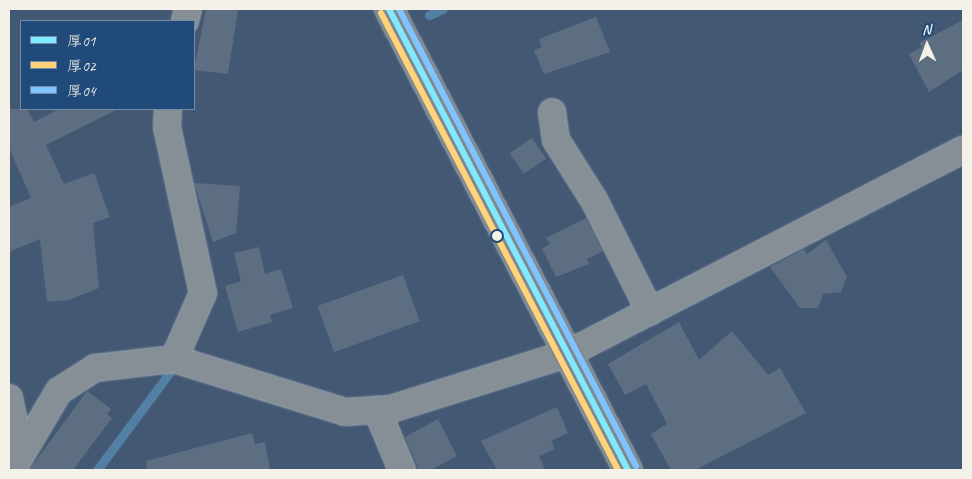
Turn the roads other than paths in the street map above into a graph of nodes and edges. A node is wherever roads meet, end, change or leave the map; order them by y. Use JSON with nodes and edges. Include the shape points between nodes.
{"nodes":[{"id":1,"x":388,"y":9,"type":"edge"},
{"id":2,"x":168,"y":110,"type":"edge"},
{"id":3,"x":552,"y":112,"type":"dead end"},
{"id":4,"x":963,"y":150,"type":"edge"},
{"id":5,"x":650,"y":312,"type":"junction"},
{"id":6,"x":567,"y":354,"type":"junction"},
{"id":7,"x":174,"y":359,"type":"junction"},
{"id":8,"x":9,"y":398,"type":"edge"},
{"id":9,"x":377,"y":410,"type":"junction"},
{"id":10,"x":17,"y":462,"type":"edge"},
{"id":11,"x":402,"y":470,"type":"edge"},
{"id":12,"x":628,"y":470,"type":"edge"}],
"edges":[{"from":1,"to":6,"type":"highway"},
{"from":2,"to":7,"type":"street","via":[[167,127],[203,294]]},
{"from":3,"to":5,"type":"street","via":[[556,140],[594,200]]},
{"from":4,"to":5,"type":"street"},
{"from":5,"to":6,"type":"street"},
{"from":6,"to":9,"type":"street"},
{"from":6,"to":12,"type":"highway"},
{"from":7,"to":9,"type":"street","via":[[345,412]]},
{"from":7,"to":10,"type":"street","via":[[95,368],[59,392]]},
{"from":8,"to":10,"type":"street"},
{"from":9,"to":11,"type":"street"}]}
